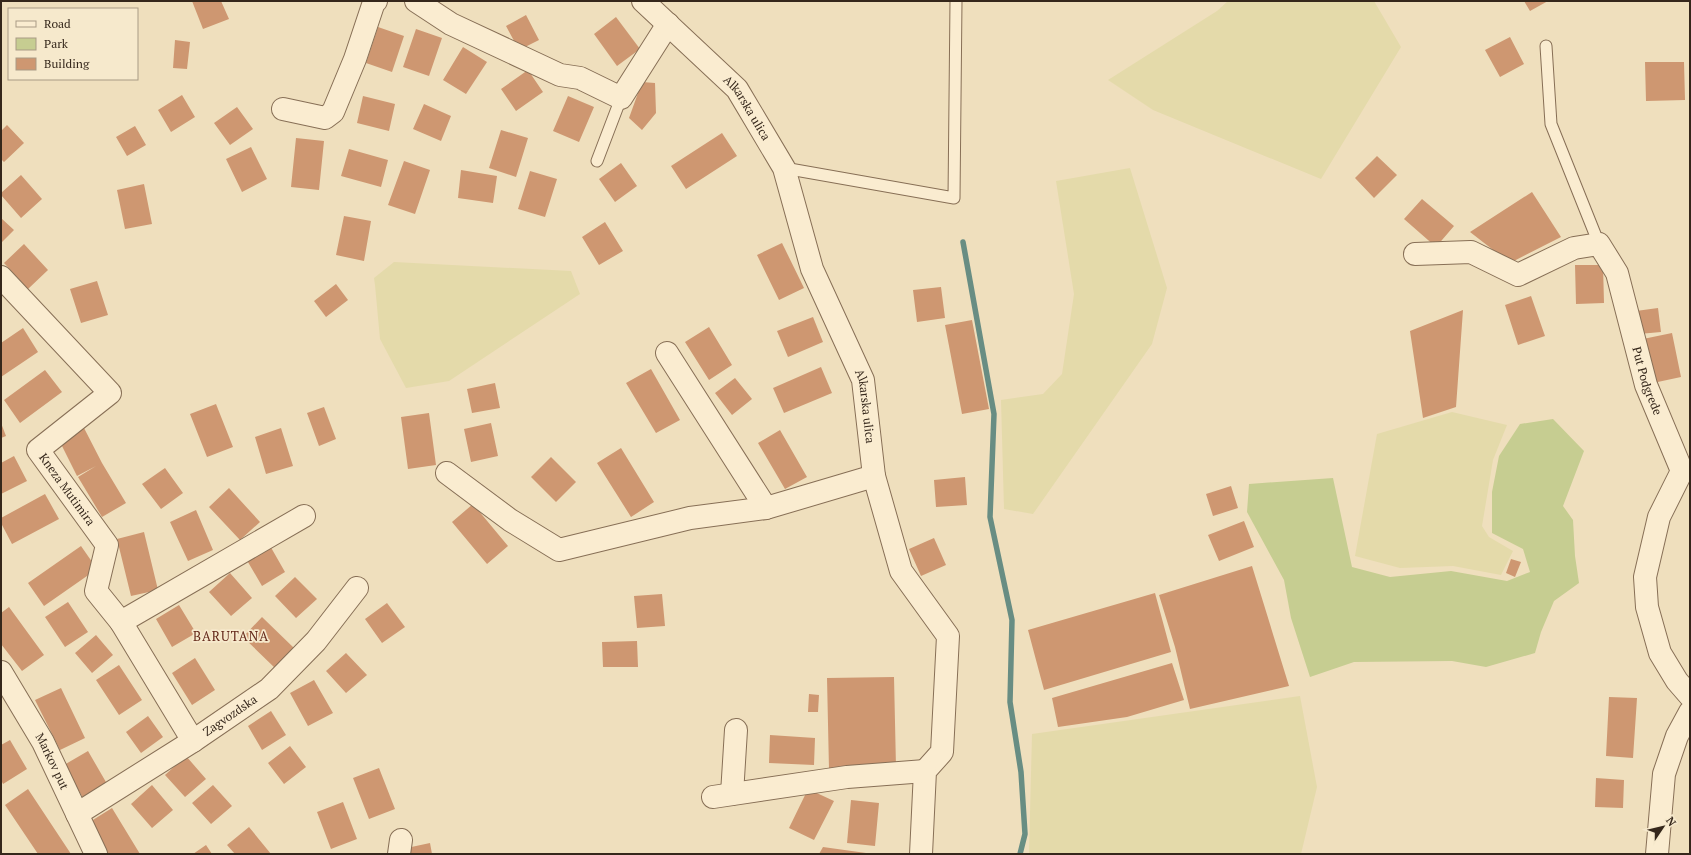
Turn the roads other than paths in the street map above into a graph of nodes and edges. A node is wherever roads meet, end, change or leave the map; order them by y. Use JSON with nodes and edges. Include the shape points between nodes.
{"nodes":[{"id":1,"x":376,"y":1,"type":"edge"},
{"id":2,"x":416,"y":1,"type":"edge"},
{"id":3,"x":643,"y":1,"type":"edge"},
{"id":4,"x":956,"y":1,"type":"edge"},
{"id":5,"x":668,"y":24,"type":"junction"},
{"id":6,"x":1546,"y":46,"type":"dead end"},
{"id":7,"x":621,"y":98,"type":"junction"},
{"id":8,"x":283,"y":109,"type":"dead end"},
{"id":9,"x":597,"y":161,"type":"dead end"},
{"id":10,"x":784,"y":168,"type":"junction"},
{"id":11,"x":1599,"y":244,"type":"junction"},
{"id":12,"x":1415,"y":254,"type":"dead end"},
{"id":13,"x":1,"y":277,"type":"edge"},
{"id":14,"x":667,"y":353,"type":"dead end"},
{"id":15,"x":447,"y":473,"type":"dead end"},
{"id":16,"x":874,"y":476,"type":"junction"},
{"id":17,"x":766,"y":508,"type":"junction"},
{"id":18,"x":304,"y":516,"type":"dead end"},
{"id":19,"x":357,"y":588,"type":"dead end"},
{"id":20,"x":121,"y":622,"type":"junction"},
{"id":21,"x":1,"y":672,"type":"edge"},
{"id":22,"x":1690,"y":696,"type":"edge"},
{"id":23,"x":1690,"y":712,"type":"edge"},
{"id":24,"x":736,"y":730,"type":"dead end"},
{"id":25,"x":192,"y":741,"type":"junction"},
{"id":26,"x":925,"y":771,"type":"junction"},
{"id":27,"x":77,"y":814,"type":"junction"},
{"id":28,"x":96,"y":854,"type":"edge"},
{"id":29,"x":921,"y":854,"type":"edge"},
{"id":30,"x":1657,"y":854,"type":"edge"}],
"edges":[{"from":1,"to":8,"type":"street","via":[[333,112],[325,118]]},
{"from":2,"to":7,"type":"street","via":[[451,24],[560,75],[580,78]]},
{"from":3,"to":5,"type":"street","name":"Alkarska ulica"},
{"from":4,"to":10,"type":"lane","via":[[954,198]]},
{"from":5,"to":7,"type":"street"},
{"from":5,"to":10,"type":"street","name":"Alkarska ulica","via":[[737,89]]},
{"from":6,"to":11,"type":"lane","via":[[1551,124]]},
{"from":7,"to":9,"type":"lane"},
{"from":10,"to":16,"type":"street","name":"Alkarska ulica","via":[[812,269],[863,380]]},
{"from":11,"to":12,"type":"street","via":[[1574,248],[1518,275],[1471,252]]},
{"from":11,"to":22,"type":"street","name":"Put Podgrede","via":[[1617,272],[1646,385],[1682,471],[1659,517],[1645,577],[1647,606],[1660,653],[1677,681]]},
{"from":13,"to":20,"type":"street","name":"Kneza Mutimira","via":[[110,393],[38,450],[107,545],[96,591]]},
{"from":14,"to":17,"type":"street"},
{"from":15,"to":17,"type":"street","via":[[510,520],[558,550],[690,518]]},
{"from":16,"to":17,"type":"street"},
{"from":16,"to":26,"type":"street","name":"Alkarska ulica","via":[[901,570],[948,636],[942,752]]},
{"from":18,"to":20,"type":"street"},
{"from":19,"to":25,"type":"street","name":"Zagvozdska","via":[[316,641],[269,689]]},
{"from":20,"to":25,"type":"street","name":"Kneza Mutimira"},
{"from":21,"to":27,"type":"street","name":"Markov put","via":[[43,742]]},
{"from":23,"to":30,"type":"street","via":[[1677,736],[1664,774]]},
{"from":24,"to":26,"type":"street","via":[[722,796],[847,777]]},
{"from":25,"to":27,"type":"street","name":"Zagvozdska"},
{"from":26,"to":29,"type":"street"},
{"from":27,"to":28,"type":"street","name":"Markov put"}]}
